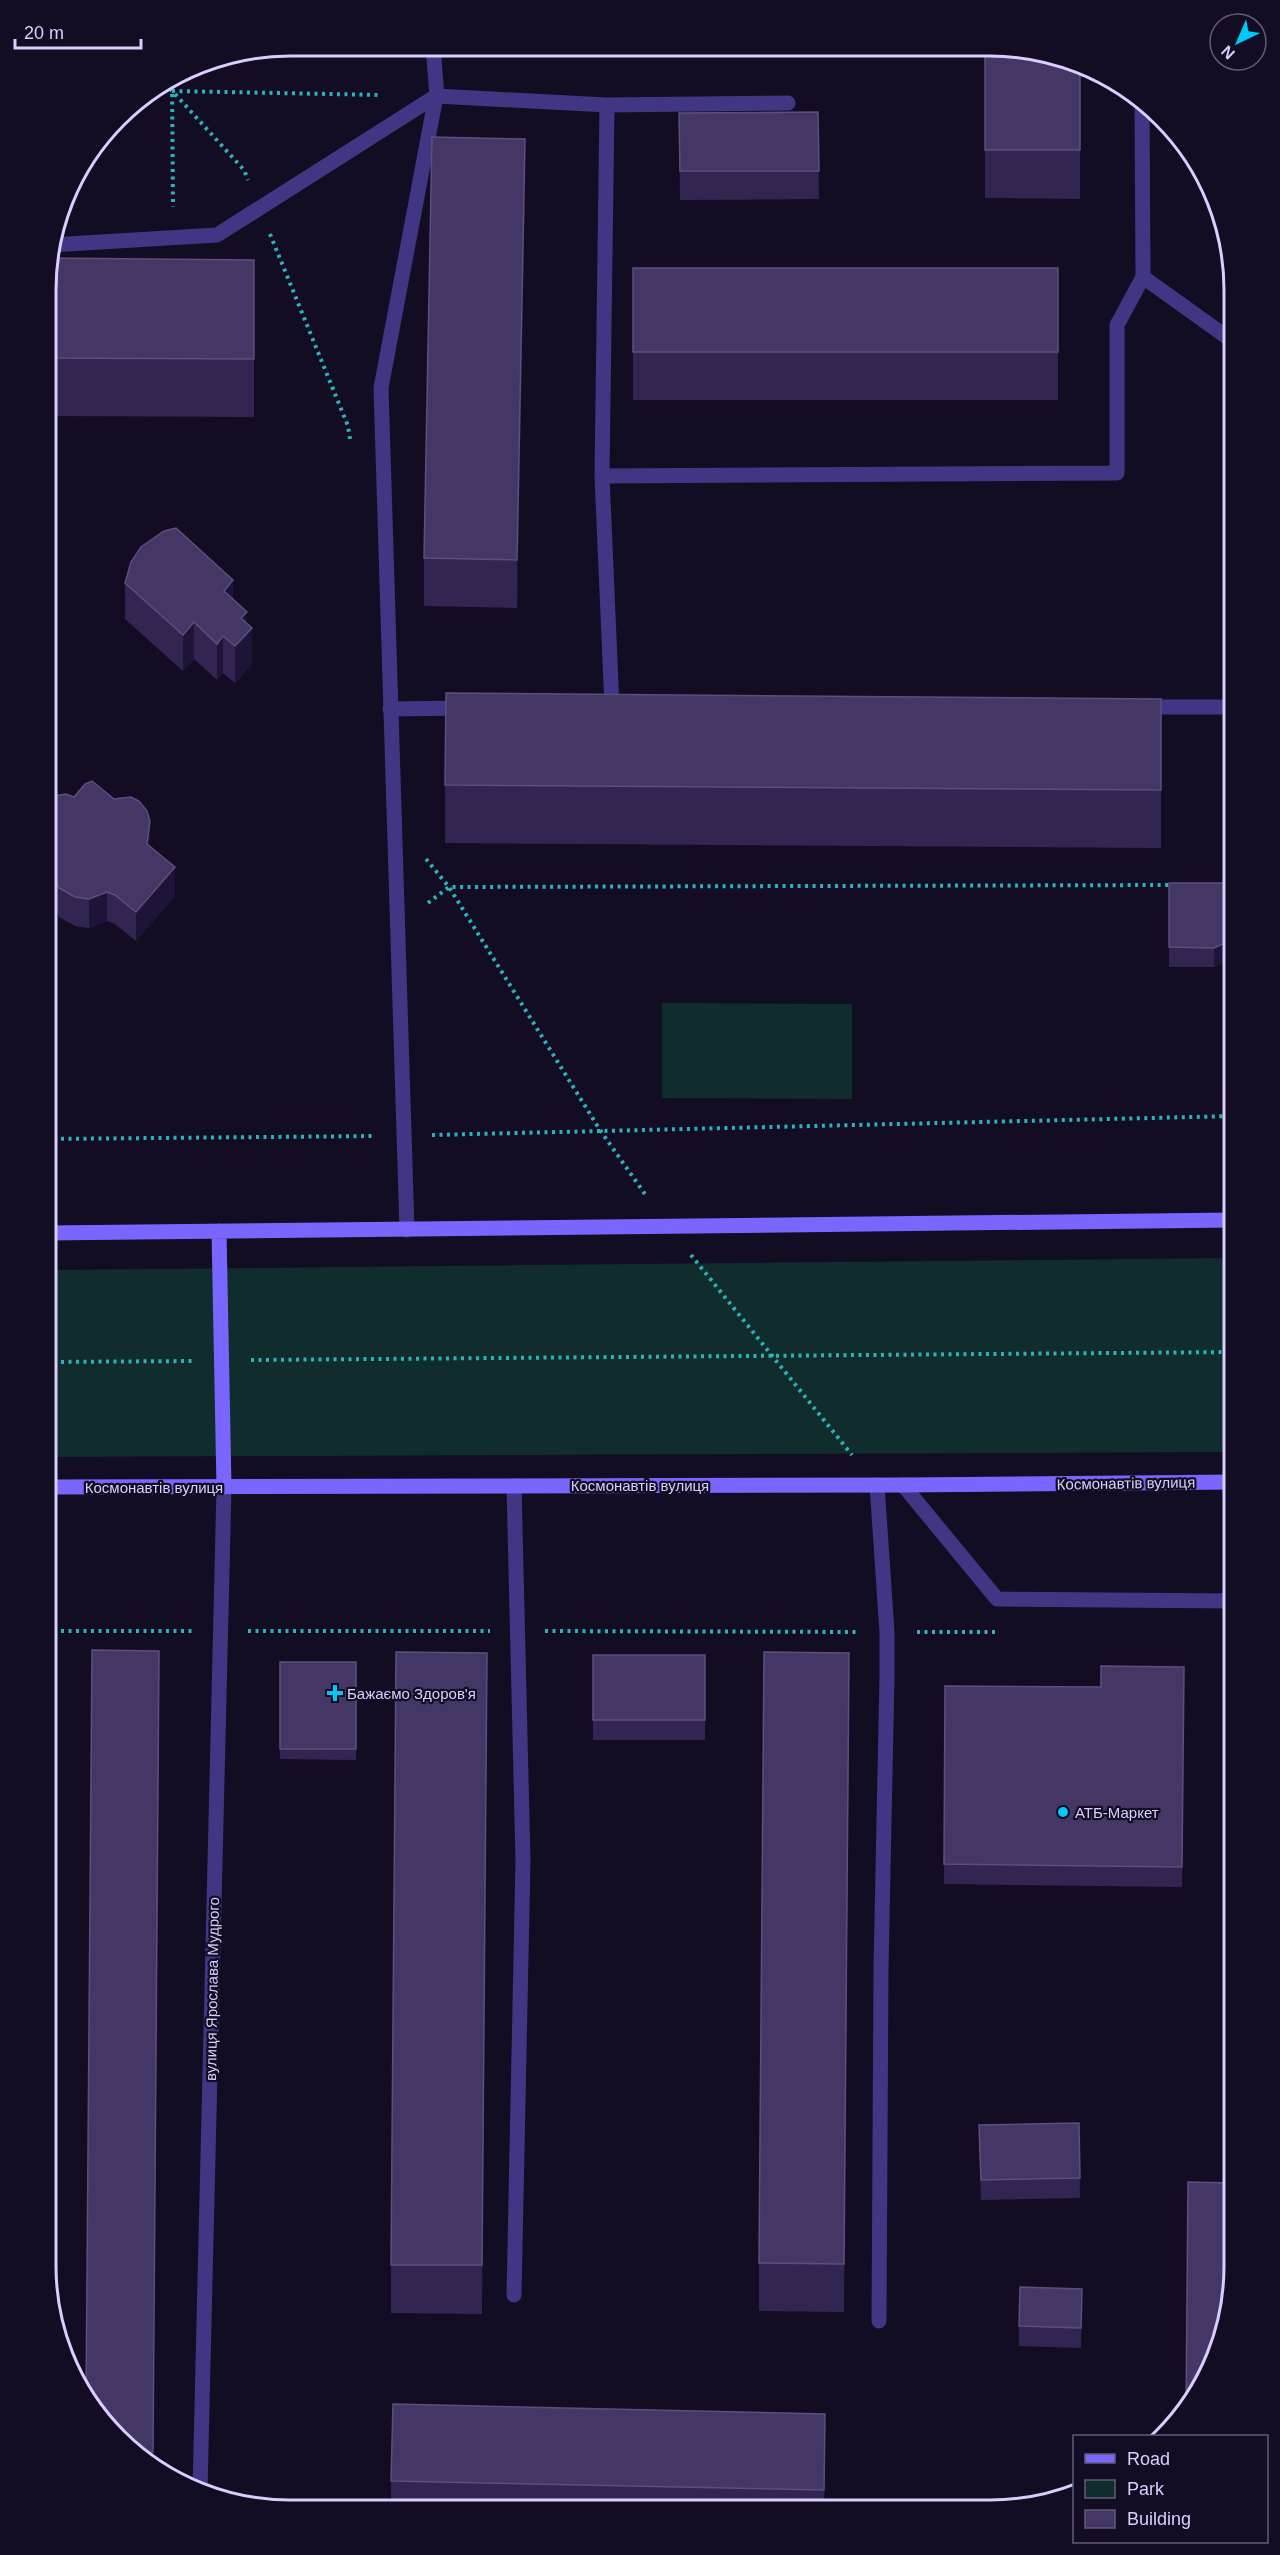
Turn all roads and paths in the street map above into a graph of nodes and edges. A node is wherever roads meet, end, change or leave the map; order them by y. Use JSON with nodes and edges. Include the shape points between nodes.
{"nodes":[{"id":1,"x":434,"y":56,"type":"edge"},
{"id":2,"x":172,"y":87,"type":"edge"},
{"id":3,"x":172,"y":91,"type":"junction"},
{"id":4,"x":436,"y":96,"type":"junction"},
{"id":5,"x":788,"y":103,"type":"dead end"},
{"id":6,"x":607,"y":105,"type":"junction"},
{"id":7,"x":1142,"y":112,"type":"edge"},
{"id":8,"x":174,"y":238,"type":"junction"},
{"id":9,"x":60,"y":244,"type":"edge"},
{"id":10,"x":1143,"y":277,"type":"junction"},
{"id":11,"x":1224,"y":335,"type":"edge"},
{"id":12,"x":602,"y":476,"type":"junction"},
{"id":13,"x":612,"y":707,"type":"edge"},
{"id":14,"x":1127,"y":707,"type":"edge"},
{"id":15,"x":1224,"y":707,"type":"edge"},
{"id":16,"x":484,"y":708,"type":"edge"},
{"id":17,"x":390,"y":709,"type":"junction"},
{"id":18,"x":1175,"y":885,"type":"edge"},
{"id":19,"x":397,"y":925,"type":"junction"},
{"id":20,"x":1224,"y":1116,"type":"edge"},
{"id":21,"x":404,"y":1135,"type":"junction"},
{"id":22,"x":56,"y":1139,"type":"edge"},
{"id":23,"x":1224,"y":1220,"type":"edge"},
{"id":24,"x":668,"y":1226,"type":"junction"},
{"id":25,"x":407,"y":1230,"type":"junction"},
{"id":26,"x":219,"y":1231,"type":"junction"},
{"id":27,"x":56,"y":1233,"type":"edge"},
{"id":28,"x":1224,"y":1352,"type":"edge"},
{"id":29,"x":772,"y":1356,"type":"junction"},
{"id":30,"x":221,"y":1360,"type":"junction"},
{"id":31,"x":56,"y":1362,"type":"edge"},
{"id":32,"x":1224,"y":1482,"type":"edge"},
{"id":33,"x":876,"y":1485,"type":"junction"},
{"id":34,"x":903,"y":1485,"type":"junction"},
{"id":35,"x":514,"y":1486,"type":"junction"},
{"id":36,"x":56,"y":1487,"type":"edge"},
{"id":37,"x":224,"y":1487,"type":"junction"},
{"id":38,"x":1224,"y":1602,"type":"edge"},
{"id":39,"x":986,"y":1622,"type":"dead end"},
{"id":40,"x":56,"y":1631,"type":"edge"},
{"id":41,"x":220,"y":1631,"type":"junction"},
{"id":42,"x":517,"y":1631,"type":"junction"},
{"id":43,"x":887,"y":1632,"type":"junction"},
{"id":44,"x":994,"y":1632,"type":"junction"},
{"id":45,"x":1005,"y":1632,"type":"dead end"},
{"id":46,"x":514,"y":2295,"type":"dead end"},
{"id":47,"x":879,"y":2321,"type":"dead end"},
{"id":48,"x":200,"y":2482,"type":"edge"}],
"edges":[{"from":1,"to":4,"type":"street"},
{"from":2,"to":3,"type":"path"},
{"from":3,"to":4,"type":"path"},
{"from":3,"to":8,"type":"path"},
{"from":4,"to":6,"type":"street"},
{"from":4,"to":8,"type":"street","via":[[217,236]]},
{"from":4,"to":17,"type":"street","via":[[381,388]]},
{"from":5,"to":6,"type":"street"},
{"from":6,"to":12,"type":"street"},
{"from":7,"to":10,"type":"street"},
{"from":8,"to":9,"type":"street"},
{"from":10,"to":11,"type":"street"},
{"from":10,"to":12,"type":"street","via":[[1117,326],[1117,473]]},
{"from":12,"to":13,"type":"street"},
{"from":14,"to":15,"type":"street"},
{"from":16,"to":17,"type":"street"},
{"from":17,"to":19,"type":"street"},
{"from":18,"to":19,"type":"path","via":[[449,888]]},
{"from":19,"to":21,"type":"street"},
{"from":20,"to":21,"type":"path"},
{"from":21,"to":22,"type":"path"},
{"from":21,"to":25,"type":"street"},
{"from":23,"to":24,"type":"street"},
{"from":24,"to":25,"type":"street"},
{"from":24,"to":29,"type":"path"},
{"from":25,"to":26,"type":"street"},
{"from":26,"to":27,"type":"street"},
{"from":26,"to":30,"type":"street"},
{"from":28,"to":29,"type":"path"},
{"from":29,"to":30,"type":"path"},
{"from":29,"to":33,"type":"path"},
{"from":30,"to":31,"type":"path"},
{"from":30,"to":37,"type":"street"},
{"from":32,"to":34,"type":"street","name":"Космонавтів вулиця"},
{"from":33,"to":34,"type":"street","name":"Космонавтів вулиця"},
{"from":33,"to":35,"type":"street","name":"Космонавтів вулиця"},
{"from":33,"to":43,"type":"street"},
{"from":34,"to":38,"type":"street","via":[[997,1599]]},
{"from":35,"to":37,"type":"street","name":"Космонавтів вулиця"},
{"from":35,"to":42,"type":"street"},
{"from":36,"to":37,"type":"street","name":"Космонавтів вулиця"},
{"from":37,"to":41,"type":"street","name":"вулиця Ярослава Мудрого"},
{"from":39,"to":44,"type":"path"},
{"from":40,"to":41,"type":"path"},
{"from":41,"to":42,"type":"path"},
{"from":41,"to":48,"type":"street","name":"вулиця Ярослава Мудрого"},
{"from":42,"to":43,"type":"path"},
{"from":42,"to":46,"type":"street","via":[[523,1860]]},
{"from":43,"to":44,"type":"path"},
{"from":43,"to":47,"type":"street"},
{"from":44,"to":45,"type":"path"}]}
